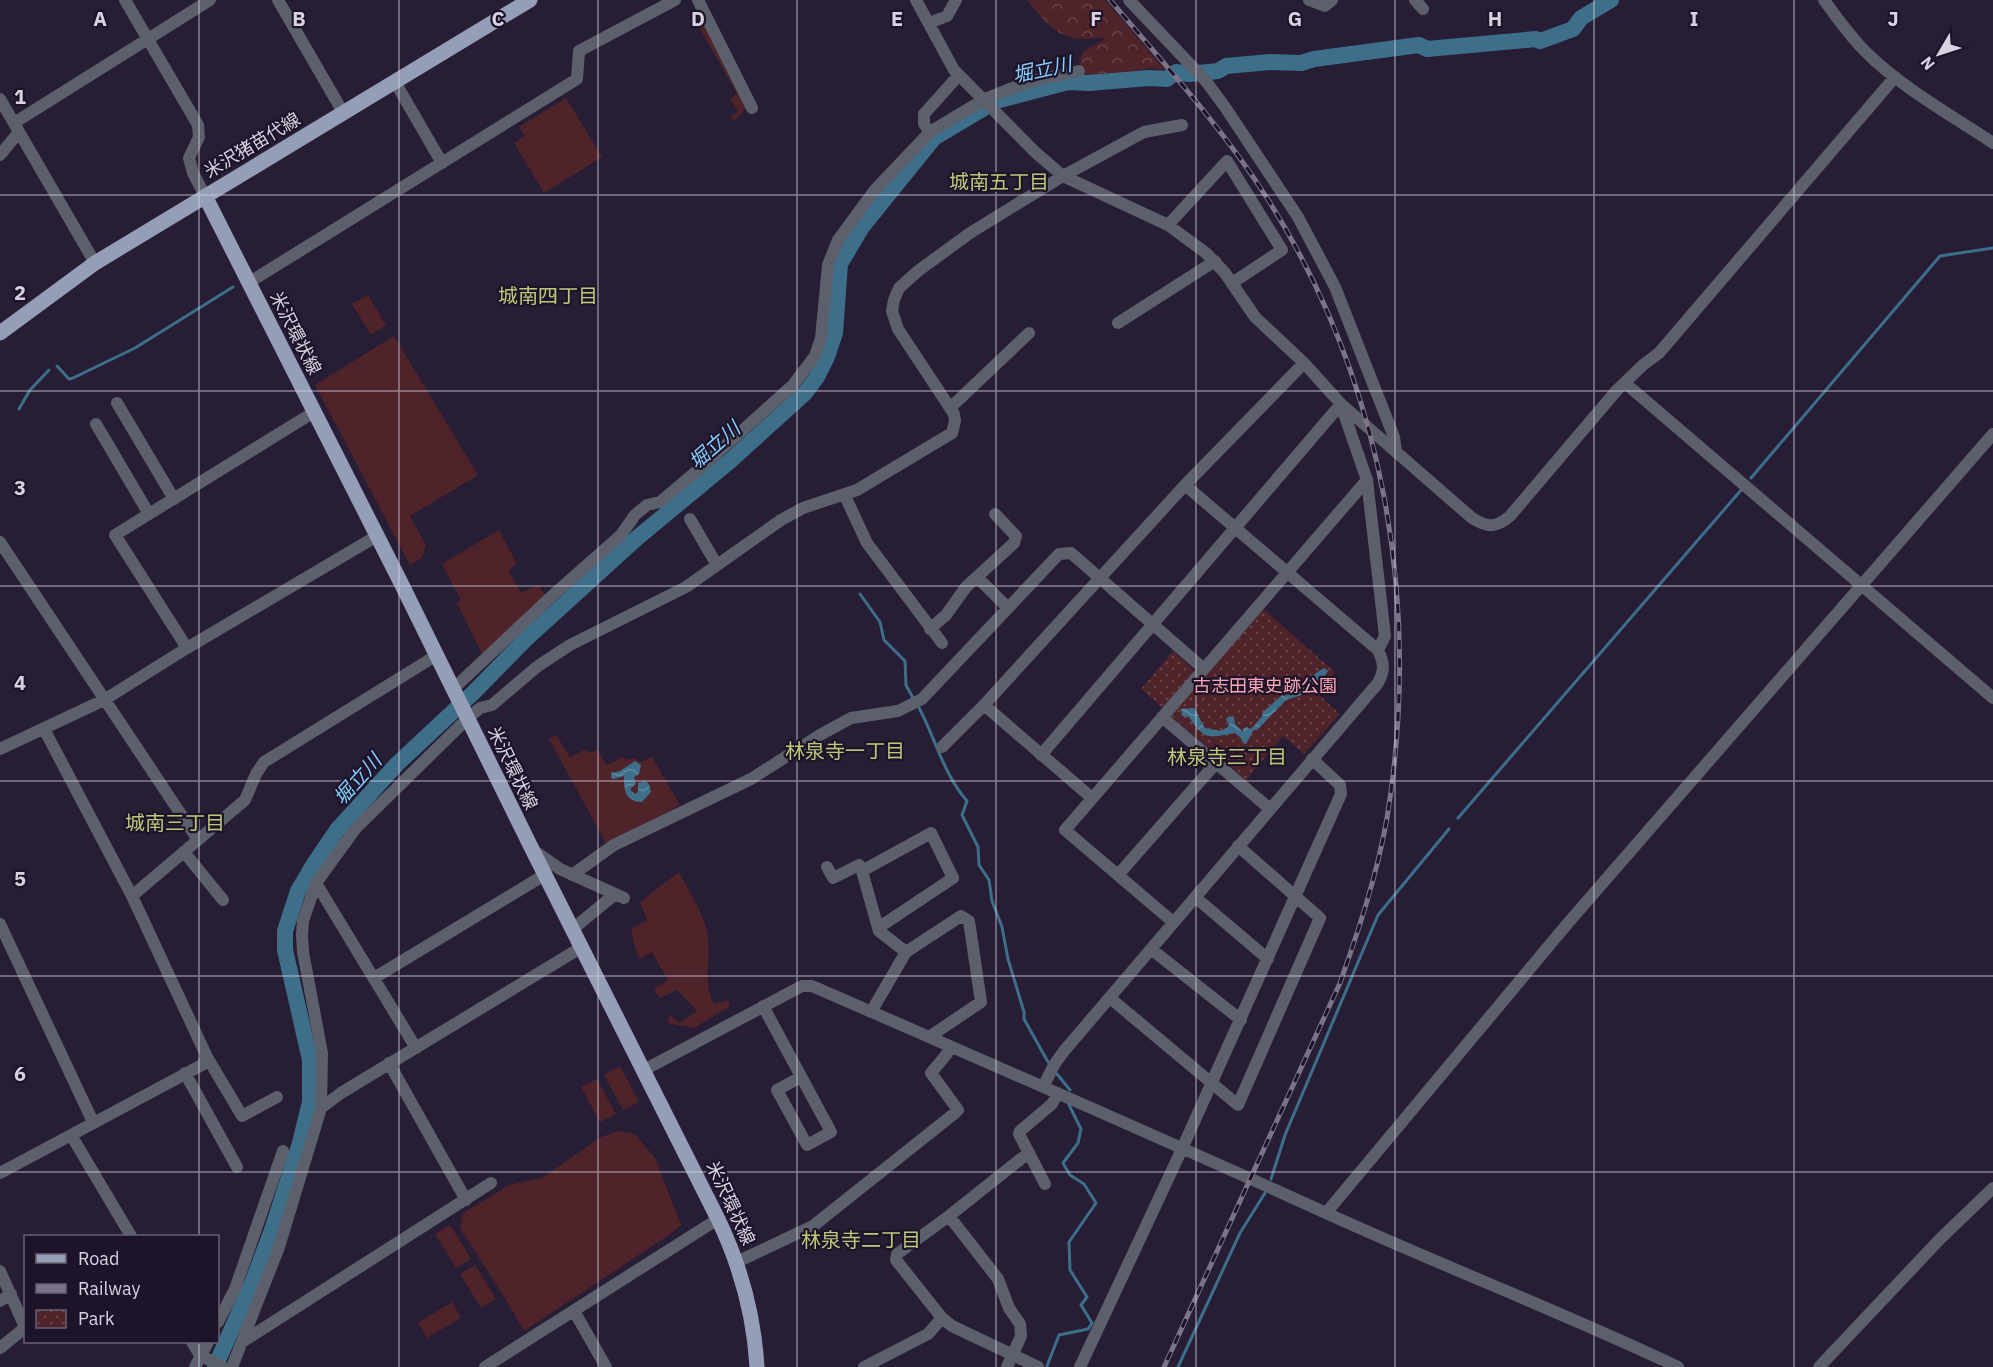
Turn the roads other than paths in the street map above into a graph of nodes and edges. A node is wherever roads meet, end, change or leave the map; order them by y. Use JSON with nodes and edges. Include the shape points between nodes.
{"nodes":[{"id":1,"x":125,"y":0,"type":"edge"},
{"id":2,"x":210,"y":0,"type":"edge"},
{"id":3,"x":278,"y":0,"type":"edge"},
{"id":4,"x":530,"y":0,"type":"edge"},
{"id":5,"x":675,"y":0,"type":"edge"},
{"id":6,"x":698,"y":0,"type":"edge"},
{"id":7,"x":916,"y":0,"type":"edge"},
{"id":8,"x":956,"y":0,"type":"edge"},
{"id":9,"x":1129,"y":0,"type":"edge"},
{"id":10,"x":1309,"y":0,"type":"edge"},
{"id":11,"x":1332,"y":0,"type":"edge"},
{"id":12,"x":1824,"y":0,"type":"edge"},
{"id":13,"x":929,"y":23,"type":"junction"},
{"id":14,"x":149,"y":40,"type":"junction"},
{"id":15,"x":1079,"y":71,"type":"dead end"},
{"id":16,"x":959,"y":75,"type":"junction"},
{"id":17,"x":1895,"y":77,"type":"junction"},
{"id":18,"x":395,"y":82,"type":"junction"},
{"id":19,"x":0,"y":99,"type":"edge"},
{"id":20,"x":986,"y":101,"type":"junction"},
{"id":21,"x":752,"y":108,"type":"dead end"},
{"id":22,"x":344,"y":114,"type":"junction"},
{"id":23,"x":1182,"y":124,"type":"dead end"},
{"id":24,"x":16,"y":128,"type":"junction"},
{"id":25,"x":930,"y":132,"type":"junction"},
{"id":26,"x":1993,"y":143,"type":"edge"},
{"id":27,"x":0,"y":154,"type":"edge"},
{"id":28,"x":442,"y":163,"type":"junction"},
{"id":29,"x":1063,"y":176,"type":"junction"},
{"id":30,"x":205,"y":196,"type":"junction"},
{"id":31,"x":1168,"y":225,"type":"junction"},
{"id":32,"x":1215,"y":261,"type":"junction"},
{"id":33,"x":95,"y":263,"type":"junction"},
{"id":34,"x":248,"y":283,"type":"junction"},
{"id":35,"x":1232,"y":284,"type":"junction"},
{"id":36,"x":1118,"y":323,"type":"dead end"},
{"id":37,"x":0,"y":332,"type":"edge"},
{"id":38,"x":1029,"y":333,"type":"dead end"},
{"id":39,"x":1304,"y":363,"type":"junction"},
{"id":40,"x":1624,"y":383,"type":"junction"},
{"id":41,"x":117,"y":403,"type":"dead end"},
{"id":42,"x":1341,"y":404,"type":"junction"},
{"id":43,"x":950,"y":408,"type":"junction"},
{"id":44,"x":314,"y":412,"type":"junction"},
{"id":45,"x":96,"y":424,"type":"dead end"},
{"id":46,"x":1993,"y":434,"type":"edge"},
{"id":47,"x":1396,"y":451,"type":"junction"},
{"id":48,"x":1366,"y":480,"type":"junction"},
{"id":49,"x":1185,"y":486,"type":"junction"},
{"id":50,"x":845,"y":496,"type":"junction"},
{"id":51,"x":174,"y":499,"type":"junction"},
{"id":52,"x":149,"y":514,"type":"junction"},
{"id":53,"x":995,"y":514,"type":"dead end"},
{"id":54,"x":690,"y":519,"type":"dead end"},
{"id":55,"x":1235,"y":528,"type":"junction"},
{"id":56,"x":377,"y":536,"type":"junction"},
{"id":57,"x":0,"y":542,"type":"edge"},
{"id":58,"x":717,"y":564,"type":"junction"},
{"id":59,"x":1287,"y":572,"type":"junction"},
{"id":60,"x":978,"y":578,"type":"junction"},
{"id":61,"x":1098,"y":579,"type":"junction"},
{"id":62,"x":1862,"y":587,"type":"junction"},
{"id":63,"x":1007,"y":607,"type":"junction"},
{"id":64,"x":1153,"y":625,"type":"junction"},
{"id":65,"x":930,"y":629,"type":"junction"},
{"id":66,"x":942,"y":643,"type":"dead end"},
{"id":67,"x":187,"y":648,"type":"junction"},
{"id":68,"x":1378,"y":651,"type":"junction"},
{"id":69,"x":437,"y":655,"type":"junction"},
{"id":70,"x":1204,"y":669,"type":"junction"},
{"id":71,"x":454,"y":691,"type":"junction"},
{"id":72,"x":1993,"y":698,"type":"edge"},
{"id":73,"x":104,"y":700,"type":"junction"},
{"id":74,"x":984,"y":705,"type":"junction"},
{"id":75,"x":467,"y":717,"type":"junction"},
{"id":76,"x":1162,"y":717,"type":"junction"},
{"id":77,"x":44,"y":729,"type":"junction"},
{"id":78,"x":942,"y":747,"type":"dead end"},
{"id":79,"x":0,"y":749,"type":"edge"},
{"id":80,"x":1041,"y":754,"type":"junction"},
{"id":81,"x":1312,"y":759,"type":"junction"},
{"id":82,"x":1216,"y":763,"type":"junction"},
{"id":83,"x":1092,"y":798,"type":"junction"},
{"id":84,"x":1270,"y":809,"type":"junction"},
{"id":85,"x":198,"y":840,"type":"junction"},
{"id":86,"x":1239,"y":846,"type":"junction"},
{"id":87,"x":532,"y":849,"type":"junction"},
{"id":88,"x":184,"y":852,"type":"junction"},
{"id":89,"x":827,"y":867,"type":"dead end"},
{"id":90,"x":863,"y":870,"type":"junction"},
{"id":91,"x":546,"y":874,"type":"junction"},
{"id":92,"x":572,"y":875,"type":"junction"},
{"id":93,"x":1118,"y":875,"type":"junction"},
{"id":94,"x":316,"y":883,"type":"junction"},
{"id":95,"x":1296,"y":895,"type":"junction"},
{"id":96,"x":132,"y":896,"type":"junction"},
{"id":97,"x":1196,"y":897,"type":"junction"},
{"id":98,"x":223,"y":900,"type":"dead end"},
{"id":99,"x":1173,"y":922,"type":"junction"},
{"id":100,"x":0,"y":924,"type":"edge"},
{"id":101,"x":574,"y":928,"type":"junction"},
{"id":102,"x":878,"y":928,"type":"junction"},
{"id":103,"x":582,"y":947,"type":"junction"},
{"id":104,"x":1151,"y":949,"type":"junction"},
{"id":105,"x":906,"y":952,"type":"junction"},
{"id":106,"x":1268,"y":959,"type":"junction"},
{"id":107,"x":374,"y":978,"type":"junction"},
{"id":108,"x":1110,"y":998,"type":"junction"},
{"id":109,"x":763,"y":1006,"type":"junction"},
{"id":110,"x":871,"y":1012,"type":"junction"},
{"id":111,"x":1241,"y":1020,"type":"junction"},
{"id":112,"x":929,"y":1037,"type":"junction"},
{"id":113,"x":950,"y":1046,"type":"junction"},
{"id":114,"x":416,"y":1048,"type":"junction"},
{"id":115,"x":207,"y":1056,"type":"junction"},
{"id":116,"x":389,"y":1064,"type":"junction"},
{"id":117,"x":644,"y":1070,"type":"junction"},
{"id":118,"x":185,"y":1072,"type":"junction"},
{"id":119,"x":801,"y":1077,"type":"junction"},
{"id":120,"x":1212,"y":1084,"type":"junction"},
{"id":121,"x":1044,"y":1087,"type":"junction"},
{"id":122,"x":1058,"y":1093,"type":"junction"},
{"id":123,"x":278,"y":1097,"type":"dead end"},
{"id":124,"x":321,"y":1108,"type":"junction"},
{"id":125,"x":93,"y":1122,"type":"junction"},
{"id":126,"x":71,"y":1135,"type":"junction"},
{"id":127,"x":1182,"y":1149,"type":"junction"},
{"id":128,"x":283,"y":1150,"type":"dead end"},
{"id":129,"x":1029,"y":1155,"type":"junction"},
{"id":130,"x":237,"y":1167,"type":"dead end"},
{"id":131,"x":0,"y":1173,"type":"edge"},
{"id":132,"x":491,"y":1183,"type":"dead end"},
{"id":133,"x":1046,"y":1184,"type":"dead end"},
{"id":134,"x":1993,"y":1188,"type":"edge"},
{"id":135,"x":466,"y":1200,"type":"junction"},
{"id":136,"x":1326,"y":1213,"type":"junction"},
{"id":137,"x":949,"y":1216,"type":"junction"},
{"id":138,"x":718,"y":1219,"type":"junction"},
{"id":139,"x":130,"y":1235,"type":"edge"},
{"id":140,"x":737,"y":1262,"type":"junction"},
{"id":141,"x":0,"y":1271,"type":"edge"},
{"id":142,"x":11,"y":1294,"type":"junction"},
{"id":143,"x":0,"y":1301,"type":"edge"},
{"id":144,"x":574,"y":1311,"type":"junction"},
{"id":145,"x":942,"y":1318,"type":"junction"},
{"id":146,"x":219,"y":1320,"type":"edge"},
{"id":147,"x":24,"y":1325,"type":"edge"},
{"id":148,"x":24,"y":1328,"type":"edge"},
{"id":149,"x":242,"y":1342,"type":"junction"},
{"id":150,"x":193,"y":1343,"type":"edge"},
{"id":151,"x":207,"y":1343,"type":"edge"},
{"id":152,"x":0,"y":1348,"type":"edge"},
{"id":153,"x":201,"y":1361,"type":"edge"},
{"id":154,"x":1010,"y":1361,"type":"edge"},
{"id":155,"x":223,"y":1367,"type":"edge"},
{"id":156,"x":232,"y":1367,"type":"edge"},
{"id":157,"x":485,"y":1367,"type":"edge"},
{"id":158,"x":606,"y":1367,"type":"edge"},
{"id":159,"x":758,"y":1367,"type":"edge"},
{"id":160,"x":864,"y":1367,"type":"edge"},
{"id":161,"x":1038,"y":1367,"type":"edge"},
{"id":162,"x":1080,"y":1367,"type":"edge"},
{"id":163,"x":1678,"y":1367,"type":"edge"},
{"id":164,"x":1818,"y":1367,"type":"edge"}],
"edges":[{"from":1,"to":14,"type":"street"},
{"from":2,"to":14,"type":"street"},
{"from":3,"to":22,"type":"street"},
{"from":4,"to":18,"type":"main road","name":"米沢猪苗代線"},
{"from":5,"to":28,"type":"street","via":[[579,51],[577,79]]},
{"from":6,"to":21,"type":"street"},
{"from":7,"to":13,"type":"street"},
{"from":8,"to":13,"type":"street","via":[[947,16]]},
{"from":9,"to":47,"type":"street","via":[[1204,80],[1298,217],[1335,286],[1394,436]]},
{"from":10,"to":11,"type":"street","via":[[1325,6]]},
{"from":12,"to":17,"type":"street","via":[[1869,56]]},
{"from":13,"to":16,"type":"street"},
{"from":14,"to":24,"type":"street"},
{"from":14,"to":30,"type":"street","via":[[198,125],[199,137],[189,158]]},
{"from":15,"to":20,"type":"street","via":[[1036,80]]},
{"from":16,"to":20,"type":"street"},
{"from":16,"to":25,"type":"street","via":[[924,114],[924,124]]},
{"from":17,"to":26,"type":"street"},
{"from":17,"to":40,"type":"street","via":[[1659,353]]},
{"from":18,"to":22,"type":"main road","name":"米沢猪苗代線"},
{"from":18,"to":28,"type":"street"},
{"from":19,"to":24,"type":"street"},
{"from":20,"to":25,"type":"street"},
{"from":20,"to":29,"type":"street"},
{"from":22,"to":30,"type":"main road","name":"米沢猪苗代線"},
{"from":23,"to":29,"type":"street","via":[[1144,132]]},
{"from":24,"to":27,"type":"street"},
{"from":24,"to":33,"type":"street"},
{"from":25,"to":71,"type":"street","via":[[874,191],[838,240],[828,265],[821,338],[815,356],[793,385],[660,502],[647,505],[635,515],[621,535]]},
{"from":28,"to":34,"type":"street"},
{"from":29,"to":31,"type":"street"},
{"from":29,"to":43,"type":"street","via":[[970,233],[899,288],[892,311],[898,329]]},
{"from":30,"to":33,"type":"main road","name":"米沢猪苗代線"},
{"from":30,"to":34,"type":"main road","name":"米沢環状線"},
{"from":31,"to":32,"type":"street"},
{"from":31,"to":35,"type":"street","via":[[1227,161],[1282,250]]},
{"from":32,"to":35,"type":"street"},
{"from":32,"to":36,"type":"street"},
{"from":33,"to":37,"type":"main road","name":"米沢猪苗代線"},
{"from":34,"to":44,"type":"main road","name":"米沢環状線"},
{"from":35,"to":39,"type":"street","via":[[1255,316]]},
{"from":38,"to":43,"type":"street"},
{"from":39,"to":42,"type":"street"},
{"from":39,"to":49,"type":"street"},
{"from":40,"to":47,"type":"street","via":[[1510,516],[1493,527],[1472,518]]},
{"from":40,"to":62,"type":"street"},
{"from":41,"to":51,"type":"street"},
{"from":42,"to":47,"type":"street"},
{"from":42,"to":48,"type":"street"},
{"from":42,"to":55,"type":"street"},
{"from":43,"to":50,"type":"street","via":[[955,421],[952,433]]},
{"from":44,"to":51,"type":"street"},
{"from":44,"to":56,"type":"main road","name":"米沢環状線"},
{"from":45,"to":52,"type":"street"},
{"from":46,"to":62,"type":"street"},
{"from":48,"to":59,"type":"street"},
{"from":48,"to":68,"type":"street","via":[[1385,636]]},
{"from":49,"to":55,"type":"street"},
{"from":49,"to":61,"type":"street"},
{"from":50,"to":58,"type":"street","via":[[803,508]]},
{"from":50,"to":65,"type":"street","via":[[867,543]]},
{"from":51,"to":52,"type":"street"},
{"from":52,"to":67,"type":"street","via":[[115,535]]},
{"from":53,"to":60,"type":"street","via":[[1016,536],[1014,543]]},
{"from":54,"to":58,"type":"street"},
{"from":55,"to":59,"type":"street"},
{"from":55,"to":64,"type":"street"},
{"from":56,"to":67,"type":"street"},
{"from":56,"to":69,"type":"main road","name":"米沢環状線"},
{"from":57,"to":73,"type":"street"},
{"from":58,"to":75,"type":"street","via":[[686,587],[570,645],[492,705]]},
{"from":59,"to":68,"type":"street"},
{"from":59,"to":70,"type":"street"},
{"from":60,"to":63,"type":"street"},
{"from":60,"to":65,"type":"street"},
{"from":61,"to":63,"type":"street","via":[[1071,554],[1059,554]]},
{"from":61,"to":64,"type":"street"},
{"from":61,"to":74,"type":"street"},
{"from":62,"to":72,"type":"street"},
{"from":62,"to":136,"type":"street","via":[[1569,923]]},
{"from":63,"to":92,"type":"street","via":[[922,699],[897,711],[851,718],[751,779],[614,845]]},
{"from":64,"to":70,"type":"street"},
{"from":64,"to":80,"type":"street"},
{"from":65,"to":66,"type":"street"},
{"from":67,"to":73,"type":"street"},
{"from":68,"to":81,"type":"street","via":[[1384,671],[1378,683]]},
{"from":69,"to":71,"type":"main road","name":"米沢環状線"},
{"from":69,"to":85,"type":"street","via":[[264,762],[245,801]]},
{"from":70,"to":76,"type":"street"},
{"from":71,"to":75,"type":"main road","name":"米沢環状線"},
{"from":73,"to":77,"type":"street"},
{"from":73,"to":85,"type":"street"},
{"from":74,"to":78,"type":"street"},
{"from":74,"to":80,"type":"street"},
{"from":75,"to":87,"type":"main road","name":"米沢環状線"},
{"from":75,"to":94,"type":"street","via":[[356,828]]},
{"from":76,"to":82,"type":"street"},
{"from":76,"to":83,"type":"street"},
{"from":77,"to":79,"type":"street"},
{"from":77,"to":96,"type":"street"},
{"from":80,"to":83,"type":"street"},
{"from":81,"to":84,"type":"street"},
{"from":81,"to":95,"type":"street","via":[[1340,785],[1341,794]]},
{"from":82,"to":84,"type":"street"},
{"from":82,"to":93,"type":"street"},
{"from":83,"to":93,"type":"street","via":[[1065,830]]},
{"from":84,"to":86,"type":"street"},
{"from":85,"to":88,"type":"street"},
{"from":86,"to":95,"type":"street"},
{"from":86,"to":97,"type":"street"},
{"from":87,"to":91,"type":"main road","name":"米沢環状線"},
{"from":87,"to":92,"type":"street"},
{"from":88,"to":96,"type":"street"},
{"from":88,"to":98,"type":"street"},
{"from":89,"to":90,"type":"street","via":[[833,878],[859,865]]},
{"from":90,"to":102,"type":"street"},
{"from":90,"to":102,"type":"street","via":[[931,833],[953,878]]},
{"from":91,"to":101,"type":"main road","name":"米沢環状線"},
{"from":91,"to":107,"type":"street"},
{"from":92,"to":101,"type":"street","via":[[619,896]]},
{"from":93,"to":99,"type":"street"},
{"from":94,"to":107,"type":"street"},
{"from":94,"to":124,"type":"street","via":[[302,935],[322,1053]]},
{"from":95,"to":106,"type":"street"},
{"from":95,"to":120,"type":"street","via":[[1320,918],[1238,1105]]},
{"from":96,"to":115,"type":"street"},
{"from":97,"to":99,"type":"street"},
{"from":97,"to":106,"type":"street"},
{"from":99,"to":104,"type":"street"},
{"from":100,"to":125,"type":"street"},
{"from":101,"to":103,"type":"main road","name":"米沢環状線"},
{"from":102,"to":105,"type":"street"},
{"from":103,"to":114,"type":"street"},
{"from":103,"to":117,"type":"main road","name":"米沢環状線"},
{"from":104,"to":108,"type":"street"},
{"from":104,"to":111,"type":"street"},
{"from":105,"to":110,"type":"street"},
{"from":105,"to":112,"type":"street","via":[[962,916],[969,921],[981,1002]]},
{"from":106,"to":111,"type":"street"},
{"from":107,"to":114,"type":"street"},
{"from":108,"to":120,"type":"street"},
{"from":108,"to":121,"type":"street","via":[[1064,1051]]},
{"from":109,"to":110,"type":"street","via":[[802,986],[812,986]]},
{"from":109,"to":117,"type":"street","via":[[727,1019]]},
{"from":109,"to":119,"type":"street"},
{"from":110,"to":112,"type":"street"},
{"from":111,"to":120,"type":"street"},
{"from":112,"to":113,"type":"street"},
{"from":113,"to":121,"type":"street"},
{"from":113,"to":140,"type":"street","via":[[931,1073],[958,1110],[813,1226]]},
{"from":114,"to":116,"type":"street"},
{"from":115,"to":118,"type":"street","via":[[202,1065]]},
{"from":115,"to":123,"type":"street","via":[[242,1116]]},
{"from":116,"to":124,"type":"street"},
{"from":116,"to":135,"type":"street"},
{"from":117,"to":138,"type":"main road","name":"米沢環状線"},
{"from":118,"to":125,"type":"street"},
{"from":118,"to":130,"type":"street"},
{"from":119,"to":119,"type":"street","via":[[831,1132],[807,1145],[777,1090]]},
{"from":120,"to":127,"type":"street"},
{"from":121,"to":122,"type":"street"},
{"from":122,"to":127,"type":"street"},
{"from":122,"to":129,"type":"street","via":[[1052,1104],[1020,1131]]},
{"from":124,"to":149,"type":"street","via":[[279,1247]]},
{"from":125,"to":126,"type":"street"},
{"from":126,"to":131,"type":"street"},
{"from":126,"to":139,"type":"street"},
{"from":127,"to":136,"type":"street"},
{"from":127,"to":162,"type":"street"},
{"from":128,"to":146,"type":"street","via":[[235,1289]]},
{"from":129,"to":133,"type":"street"},
{"from":129,"to":137,"type":"street"},
{"from":132,"to":135,"type":"street"},
{"from":134,"to":164,"type":"street"},
{"from":135,"to":149,"type":"street"},
{"from":136,"to":163,"type":"street"},
{"from":137,"to":145,"type":"street","via":[[897,1254],[896,1260]]},
{"from":137,"to":154,"type":"street","via":[[998,1279],[1020,1324],[1021,1336]]},
{"from":138,"to":140,"type":"main road","name":"米沢環状線"},
{"from":138,"to":144,"type":"street"},
{"from":140,"to":159,"type":"main road","name":"米沢環状線","via":[[751,1310]]},
{"from":141,"to":142,"type":"street"},
{"from":142,"to":143,"type":"street"},
{"from":142,"to":147,"type":"street"},
{"from":144,"to":157,"type":"street"},
{"from":144,"to":158,"type":"street"},
{"from":145,"to":154,"type":"street"},
{"from":145,"to":160,"type":"street","via":[[928,1334]]},
{"from":148,"to":152,"type":"street"},
{"from":149,"to":156,"type":"street"},
{"from":150,"to":153,"type":"street"},
{"from":151,"to":153,"type":"street"},
{"from":153,"to":155,"type":"street"},
{"from":154,"to":161,"type":"street"}]}
